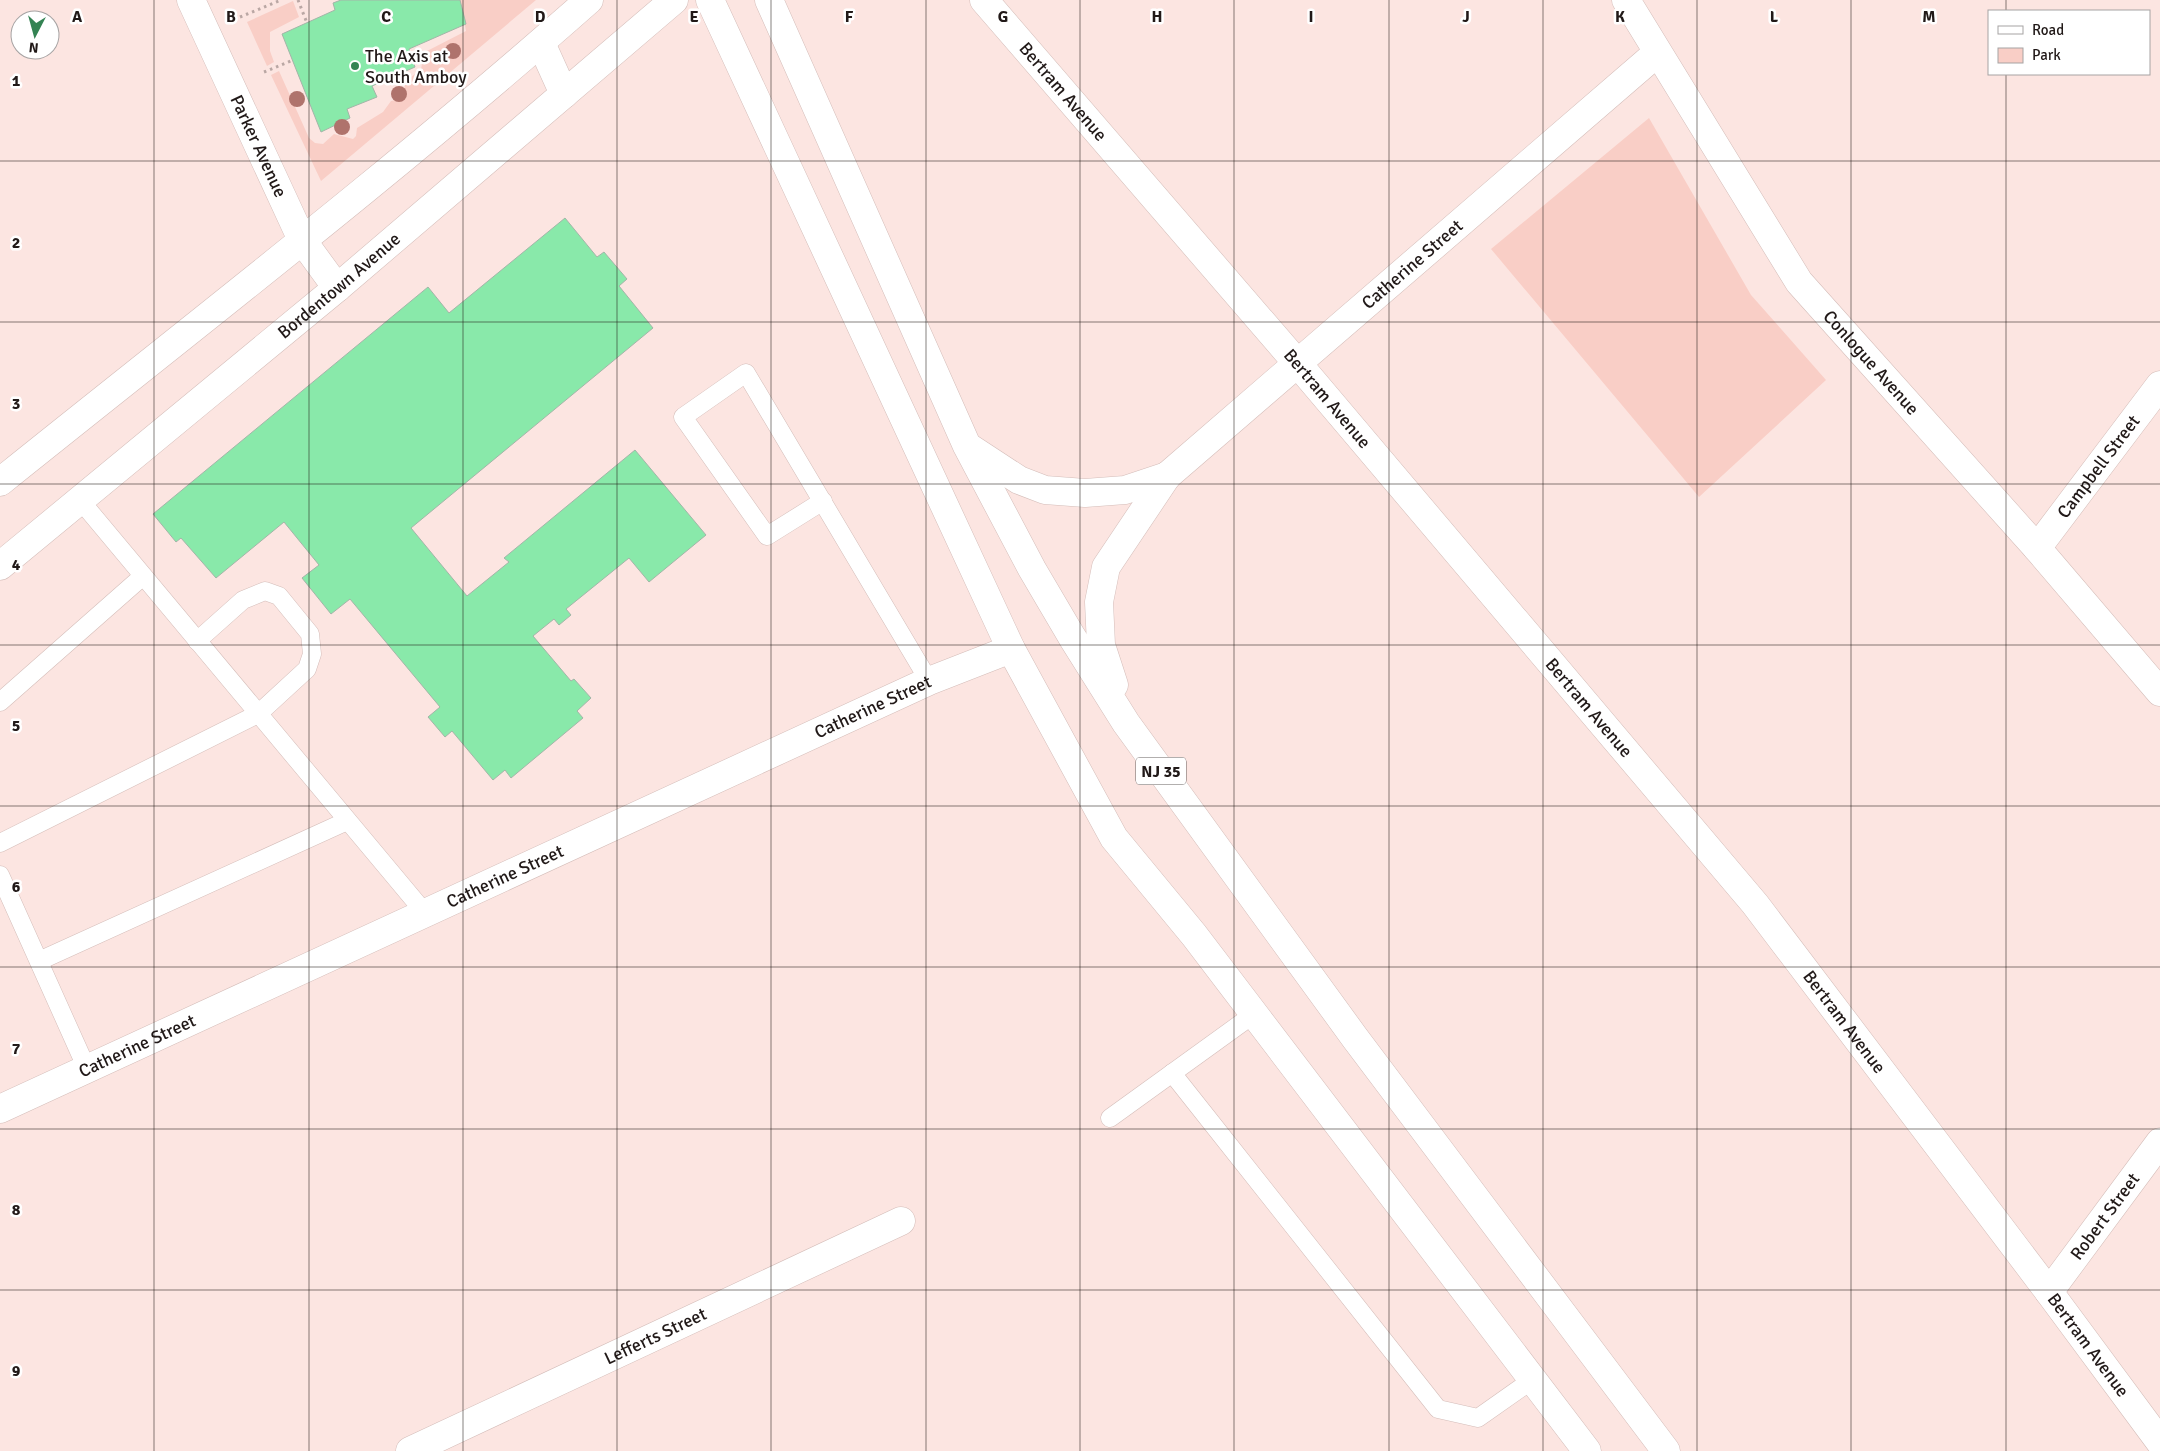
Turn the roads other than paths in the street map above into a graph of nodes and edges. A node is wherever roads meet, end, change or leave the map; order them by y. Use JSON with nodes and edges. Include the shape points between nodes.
{"nodes":[{"id":1,"x":191,"y":0,"type":"edge"},
{"id":2,"x":590,"y":0,"type":"edge"},
{"id":3,"x":674,"y":0,"type":"edge"},
{"id":4,"x":984,"y":0,"type":"edge"},
{"id":5,"x":1626,"y":0,"type":"edge"},
{"id":6,"x":773,"y":9,"type":"edge"},
{"id":7,"x":715,"y":10,"type":"edge"},
{"id":8,"x":541,"y":43,"type":"junction"},
{"id":9,"x":1656,"y":52,"type":"junction"},
{"id":10,"x":564,"y":94,"type":"junction"},
{"id":11,"x":302,"y":240,"type":"junction"},
{"id":12,"x":337,"y":288,"type":"junction"},
{"id":13,"x":1298,"y":364,"type":"junction"},
{"id":14,"x":2160,"y":385,"type":"edge"},
{"id":15,"x":967,"y":446,"type":"junction"},
{"id":16,"x":1167,"y":476,"type":"junction"},
{"id":17,"x":0,"y":482,"type":"edge"},
{"id":18,"x":80,"y":500,"type":"junction"},
{"id":19,"x":822,"y":501,"type":"junction"},
{"id":20,"x":2037,"y":548,"type":"junction"},
{"id":21,"x":0,"y":566,"type":"edge"},
{"id":22,"x":143,"y":576,"type":"junction"},
{"id":23,"x":197,"y":641,"type":"junction"},
{"id":24,"x":1011,"y":649,"type":"junction"},
{"id":25,"x":929,"y":681,"type":"junction"},
{"id":26,"x":2160,"y":692,"type":"edge"},
{"id":27,"x":0,"y":702,"type":"edge"},
{"id":28,"x":258,"y":714,"type":"junction"},
{"id":29,"x":1126,"y":723,"type":"junction"},
{"id":30,"x":347,"y":821,"type":"junction"},
{"id":31,"x":0,"y":842,"type":"edge"},
{"id":32,"x":0,"y":875,"type":"edge"},
{"id":33,"x":425,"y":913,"type":"junction"},
{"id":34,"x":39,"y":961,"type":"junction"},
{"id":35,"x":1254,"y":1014,"type":"junction"},
{"id":36,"x":86,"y":1068,"type":"junction"},
{"id":37,"x":1172,"y":1073,"type":"junction"},
{"id":38,"x":0,"y":1109,"type":"edge"},
{"id":39,"x":1110,"y":1118,"type":"dead end"},
{"id":40,"x":2160,"y":1142,"type":"edge"},
{"id":41,"x":901,"y":1221,"type":"dead end"},
{"id":42,"x":2049,"y":1292,"type":"junction"},
{"id":43,"x":1532,"y":1380,"type":"junction"},
{"id":44,"x":2160,"y":1442,"type":"edge"},
{"id":45,"x":410,"y":1451,"type":"edge"},
{"id":46,"x":1587,"y":1451,"type":"edge"},
{"id":47,"x":1666,"y":1451,"type":"edge"}],
"edges":[{"from":1,"to":11,"type":"main road","name":"Parker Avenue"},
{"from":2,"to":8,"type":"main road"},
{"from":3,"to":10,"type":"main road","name":"Bordentown Avenue"},
{"from":4,"to":13,"type":"main road","name":"Bertram Avenue"},
{"from":5,"to":9,"type":"main road","name":"Conlogue Avenue"},
{"from":6,"to":15,"type":"main road","number":"NJ 35"},
{"from":7,"to":24,"type":"main road"},
{"from":8,"to":10,"type":"main road"},
{"from":8,"to":11,"type":"main road"},
{"from":9,"to":13,"type":"main road","name":"Catherine Street"},
{"from":9,"to":20,"type":"main road","name":"Conlogue Avenue","via":[[1799,282]]},
{"from":10,"to":12,"type":"main road","name":"Bordentown Avenue"},
{"from":11,"to":12,"type":"main road","name":"Parker Avenue"},
{"from":11,"to":17,"type":"main road"},
{"from":12,"to":18,"type":"main road","name":"Bordentown Avenue"},
{"from":13,"to":16,"type":"main road","name":"Catherine Street"},
{"from":13,"to":42,"type":"main road","name":"Bertram Avenue","via":[[1754,904]]},
{"from":14,"to":20,"type":"main road","name":"Campbell Street"},
{"from":15,"to":16,"type":"main road","via":[[1019,480],[1045,490],[1085,493],[1125,490]]},
{"from":15,"to":29,"type":"main road","number":"NJ 35","via":[[1032,570]]},
{"from":16,"to":29,"type":"main road","via":[[1106,567],[1099,602],[1101,645]]},
{"from":18,"to":21,"type":"main road","name":"Bordentown Avenue"},
{"from":18,"to":22,"type":"lane"},
{"from":19,"to":19,"type":"lane","via":[[746,373],[683,417],[767,536]]},
{"from":19,"to":25,"type":"lane"},
{"from":20,"to":26,"type":"main road","name":"Conlogue Avenue"},
{"from":22,"to":23,"type":"lane"},
{"from":22,"to":27,"type":"lane"},
{"from":23,"to":28,"type":"lane"},
{"from":23,"to":28,"type":"lane","via":[[243,600],[265,591],[279,596],[310,634],[312,654],[307,669]]},
{"from":24,"to":25,"type":"main road","name":"Catherine Street"},
{"from":24,"to":35,"type":"main road","via":[[1114,838]]},
{"from":25,"to":33,"type":"main road","name":"Catherine Street"},
{"from":28,"to":30,"type":"lane"},
{"from":28,"to":31,"type":"lane"},
{"from":29,"to":47,"type":"main road","number":"NJ 35","via":[[1355,1038]]},
{"from":30,"to":33,"type":"lane"},
{"from":30,"to":34,"type":"lane"},
{"from":32,"to":34,"type":"lane"},
{"from":33,"to":36,"type":"main road","name":"Catherine Street"},
{"from":34,"to":36,"type":"lane"},
{"from":35,"to":37,"type":"lane"},
{"from":35,"to":43,"type":"main road"},
{"from":36,"to":38,"type":"main road","name":"Catherine Street"},
{"from":37,"to":39,"type":"lane"},
{"from":37,"to":43,"type":"lane","via":[[1438,1409],[1478,1418]]},
{"from":40,"to":42,"type":"main road","name":"Robert Street"},
{"from":41,"to":45,"type":"main road","name":"Lefferts Street"},
{"from":42,"to":44,"type":"main road","name":"Bertram Avenue"},
{"from":43,"to":46,"type":"main road"}]}
